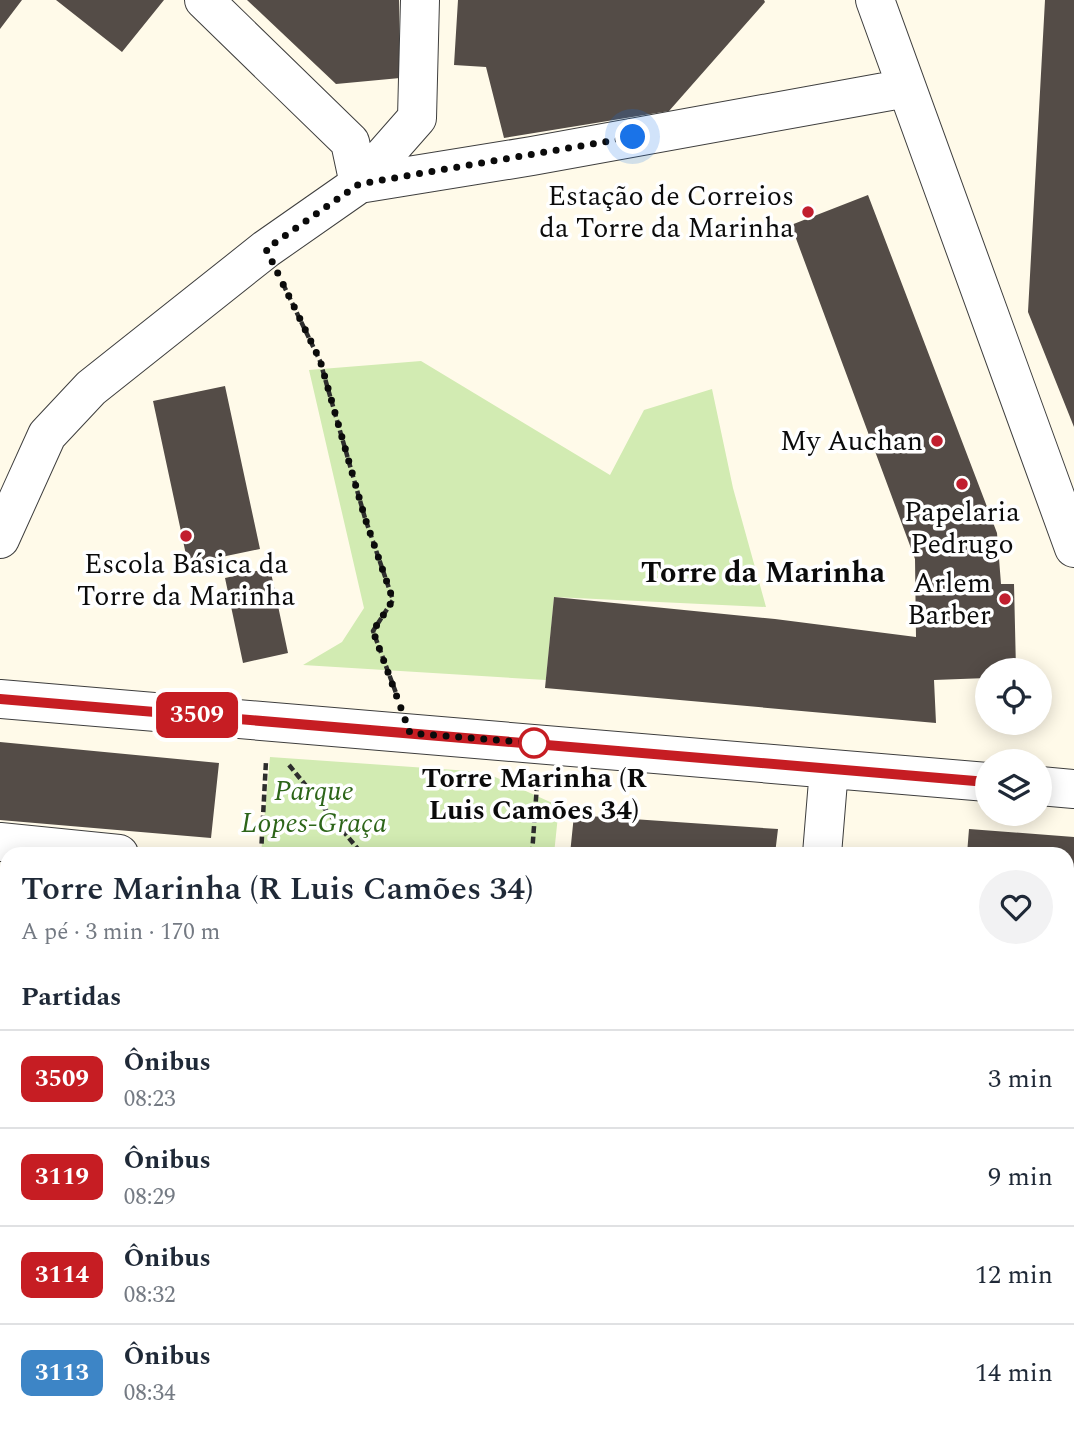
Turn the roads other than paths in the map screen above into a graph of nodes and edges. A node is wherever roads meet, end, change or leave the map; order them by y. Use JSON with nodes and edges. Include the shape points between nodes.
{"nodes":[{"id":1,"x":204,"y":0,"type":"edge"},
{"id":2,"x":420,"y":0,"type":"edge"},
{"id":3,"x":874,"y":0,"type":"edge"},
{"id":4,"x":907,"y":88,"type":"junction"},
{"id":5,"x":359,"y":184,"type":"junction"},
{"id":6,"x":0,"y":539,"type":"edge"},
{"id":7,"x":1074,"y":548,"type":"edge"},
{"id":8,"x":0,"y":699,"type":"edge"},
{"id":9,"x":829,"y":769,"type":"junction"},
{"id":10,"x":975,"y":781,"type":"edge"},
{"id":11,"x":1052,"y":787,"type":"edge"},
{"id":12,"x":1074,"y":789,"type":"edge"},
{"id":13,"x":0,"y":842,"type":"edge"},
{"id":14,"x":50,"y":847,"type":"edge"},
{"id":15,"x":823,"y":847,"type":"edge"}],
"edges":[{"from":1,"to":5,"type":"street","via":[[350,142]]},
{"from":2,"to":5,"type":"street","via":[[417,118]]},
{"from":3,"to":4,"type":"street"},
{"from":4,"to":5,"type":"street"},
{"from":4,"to":7,"type":"street"},
{"from":5,"to":6,"type":"street","via":[[266,249],[91,388],[47,435]]},
{"from":8,"to":9,"type":"street"},
{"from":9,"to":10,"type":"street"},
{"from":9,"to":15,"type":"street"},
{"from":11,"to":12,"type":"street"},
{"from":13,"to":14,"type":"street"}]}
